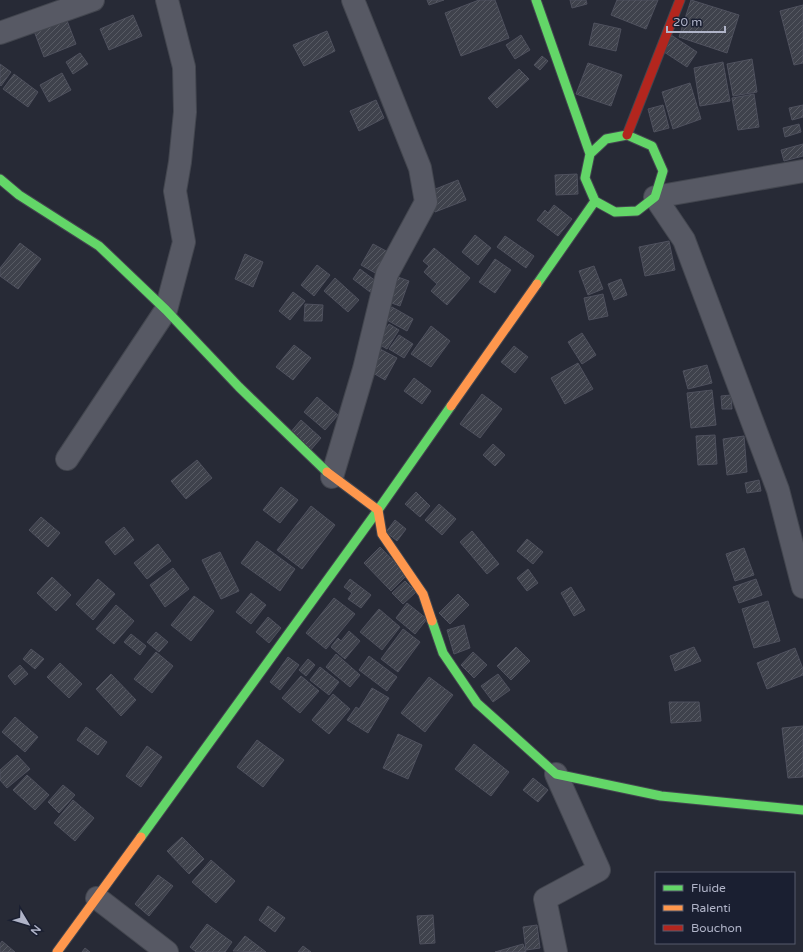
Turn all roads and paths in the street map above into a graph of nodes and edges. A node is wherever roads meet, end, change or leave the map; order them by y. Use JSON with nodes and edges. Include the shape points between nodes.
{"nodes":[{"id":1,"x":93,"y":0,"type":"edge"},
{"id":2,"x":167,"y":0,"type":"edge"},
{"id":3,"x":353,"y":0,"type":"edge"},
{"id":4,"x":536,"y":0,"type":"edge"},
{"id":5,"x":680,"y":0,"type":"edge"},
{"id":6,"x":0,"y":33,"type":"edge"},
{"id":7,"x":627,"y":135,"type":"junction"},
{"id":8,"x":590,"y":154,"type":"junction"},
{"id":9,"x":803,"y":171,"type":"edge"},
{"id":10,"x":0,"y":179,"type":"edge"},
{"id":11,"x":655,"y":197,"type":"junction"},
{"id":12,"x":595,"y":201,"type":"junction"},
{"id":13,"x":166,"y":310,"type":"junction"},
{"id":14,"x":67,"y":459,"type":"dead end"},
{"id":15,"x":332,"y":477,"type":"junction"},
{"id":16,"x":378,"y":510,"type":"junction"},
{"id":17,"x":803,"y":587,"type":"edge"},
{"id":18,"x":556,"y":774,"type":"junction"},
{"id":19,"x":803,"y":810,"type":"edge"},
{"id":20,"x":97,"y":898,"type":"junction"},
{"id":21,"x":57,"y":952,"type":"edge"},
{"id":22,"x":167,"y":952,"type":"edge"},
{"id":23,"x":556,"y":952,"type":"edge"}],
"edges":[{"from":1,"to":6,"type":"street"},
{"from":2,"to":13,"type":"street","via":[[184,67],[185,112],[175,191],[184,242]]},
{"from":3,"to":15,"type":"street","via":[[420,168],[426,202],[387,274],[364,369]]},
{"from":4,"to":8,"type":"main road"},
{"from":5,"to":7,"type":"main road"},
{"from":7,"to":8,"type":"main road","via":[[606,139]]},
{"from":7,"to":11,"type":"main road","via":[[652,146],[663,171]]},
{"from":8,"to":12,"type":"main road","via":[[585,178]]},
{"from":9,"to":11,"type":"street"},
{"from":10,"to":13,"type":"main road","via":[[19,195],[99,246]]},
{"from":11,"to":12,"type":"main road","via":[[637,211],[615,212]]},
{"from":11,"to":17,"type":"street","via":[[684,240],[778,490]]},
{"from":12,"to":16,"type":"main road"},
{"from":13,"to":14,"type":"street"},
{"from":13,"to":15,"type":"main road","via":[[239,388]]},
{"from":15,"to":16,"type":"main road"},
{"from":16,"to":18,"type":"main road","via":[[382,534],[423,594],[444,653],[477,703]]},
{"from":16,"to":20,"type":"main road"},
{"from":18,"to":19,"type":"main road","via":[[661,796]]},
{"from":18,"to":23,"type":"street","via":[[599,870],[545,899]]},
{"from":20,"to":21,"type":"main road"},
{"from":20,"to":22,"type":"street"}]}
